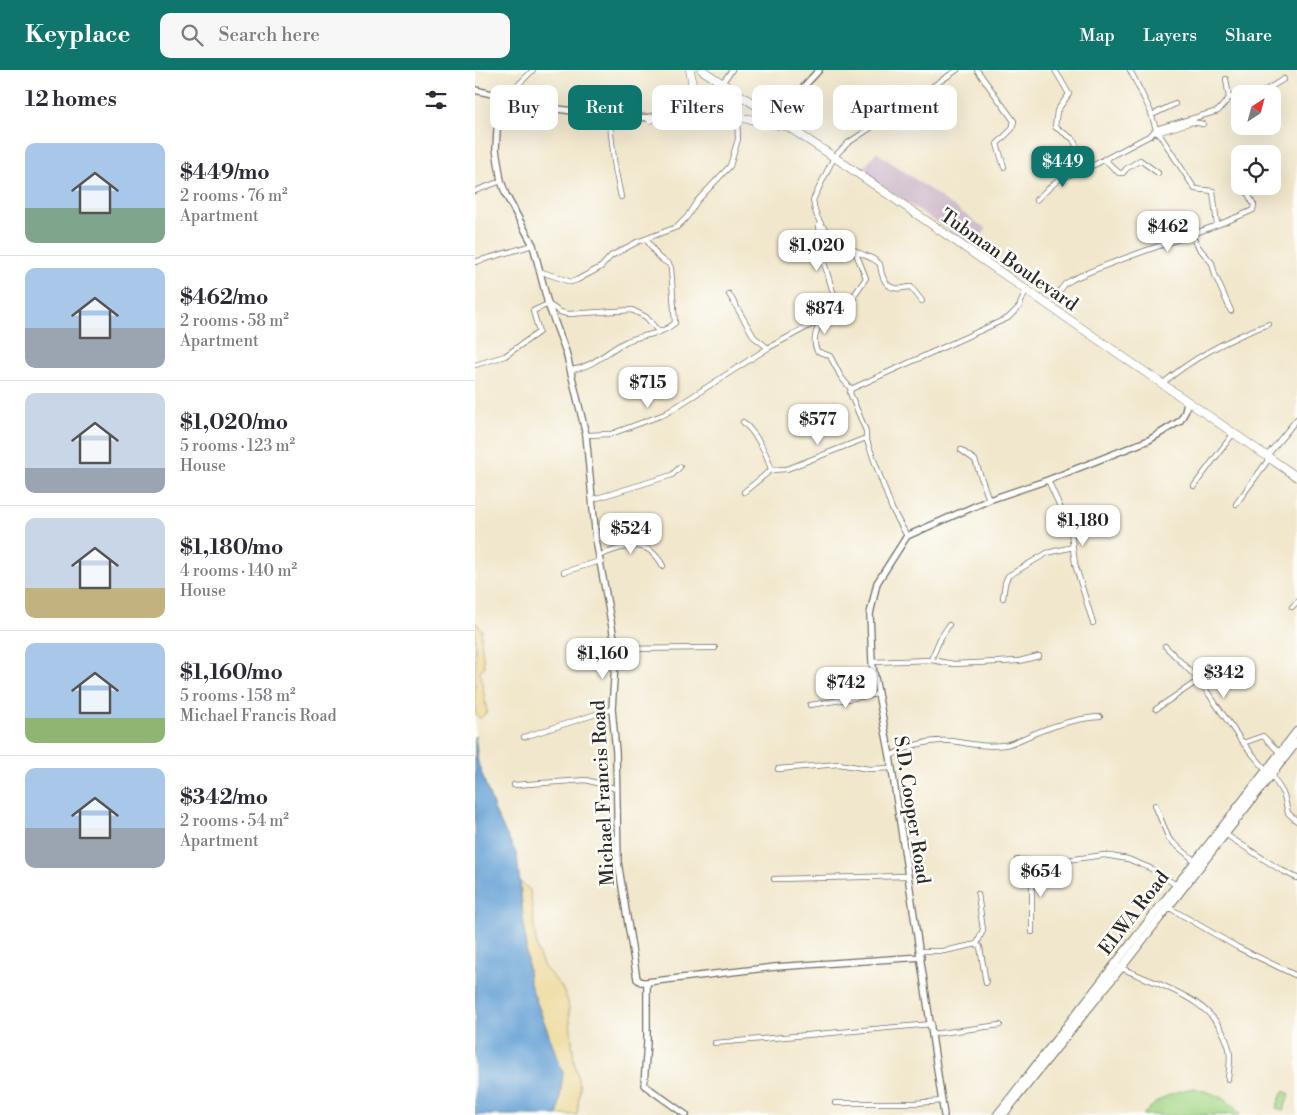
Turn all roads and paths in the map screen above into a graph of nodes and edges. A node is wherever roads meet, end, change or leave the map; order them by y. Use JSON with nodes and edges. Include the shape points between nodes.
{"nodes":[{"id":1,"x":533,"y":70,"type":"edge"},
{"id":2,"x":690,"y":70,"type":"edge"},
{"id":3,"x":702,"y":70,"type":"edge"},
{"id":4,"x":732,"y":70,"type":"edge"},
{"id":5,"x":819,"y":70,"type":"edge"},
{"id":6,"x":957,"y":70,"type":"edge"},
{"id":7,"x":977,"y":70,"type":"edge"},
{"id":8,"x":1055,"y":70,"type":"edge"},
{"id":9,"x":1130,"y":70,"type":"edge"},
{"id":10,"x":1226,"y":79,"type":"dead end"},
{"id":11,"x":1284,"y":79,"type":"dead end"},
{"id":12,"x":722,"y":83,"type":"junction"},
{"id":13,"x":519,"y":85,"type":"edge"},
{"id":14,"x":725,"y":85,"type":"edge"},
{"id":15,"x":805,"y":85,"type":"edge"},
{"id":16,"x":1274,"y":85,"type":"edge"},
{"id":17,"x":475,"y":90,"type":"edge"},
{"id":18,"x":490,"y":94,"type":"edge"},
{"id":19,"x":742,"y":98,"type":"edge"},
{"id":20,"x":1229,"y":98,"type":"joint"},
{"id":21,"x":747,"y":101,"type":"junction"},
{"id":22,"x":752,"y":102,"type":"edge"},
{"id":23,"x":742,"y":104,"type":"edge"},
{"id":24,"x":752,"y":104,"type":"edge"},
{"id":25,"x":1175,"y":104,"type":"dead end"},
{"id":26,"x":1152,"y":115,"type":"junction"},
{"id":27,"x":642,"y":119,"type":"edge"},
{"id":28,"x":650,"y":119,"type":"joint"},
{"id":29,"x":1203,"y":124,"type":"dead end"},
{"id":30,"x":497,"y":130,"type":"edge"},
{"id":31,"x":611,"y":130,"type":"edge"},
{"id":32,"x":738,"y":130,"type":"edge"},
{"id":33,"x":793,"y":130,"type":"edge"},
{"id":34,"x":1157,"y":131,"type":"junction"},
{"id":35,"x":834,"y":158,"type":"junction"},
{"id":36,"x":1104,"y":159,"type":"junction"},
{"id":37,"x":1004,"y":166,"type":"dead end"},
{"id":38,"x":1086,"y":167,"type":"junction"},
{"id":39,"x":1158,"y":173,"type":"dead end"},
{"id":40,"x":501,"y":181,"type":"junction"},
{"id":41,"x":475,"y":191,"type":"edge"},
{"id":42,"x":1249,"y":195,"type":"edge"},
{"id":43,"x":621,"y":197,"type":"dead end"},
{"id":44,"x":1036,"y":200,"type":"dead end"},
{"id":45,"x":819,"y":225,"type":"junction"},
{"id":46,"x":1217,"y":225,"type":"junction"},
{"id":47,"x":1191,"y":234,"type":"junction"},
{"id":48,"x":647,"y":240,"type":"junction"},
{"id":49,"x":533,"y":244,"type":"junction"},
{"id":50,"x":855,"y":251,"type":"junction"},
{"id":51,"x":475,"y":262,"type":"edge"},
{"id":52,"x":539,"y":271,"type":"junction"},
{"id":53,"x":1025,"y":292,"type":"junction"},
{"id":54,"x":729,"y":294,"type":"dead end"},
{"id":55,"x":922,"y":301,"type":"dead end"},
{"id":56,"x":549,"y":304,"type":"junction"},
{"id":57,"x":1047,"y":306,"type":"junction"},
{"id":58,"x":1231,"y":311,"type":"dead end"},
{"id":59,"x":840,"y":314,"type":"junction"},
{"id":60,"x":822,"y":319,"type":"junction"},
{"id":61,"x":1269,"y":324,"type":"dead end"},
{"id":62,"x":659,"y":332,"type":"junction"},
{"id":63,"x":768,"y":348,"type":"junction"},
{"id":64,"x":475,"y":365,"type":"edge"},
{"id":65,"x":571,"y":370,"type":"junction"},
{"id":66,"x":1161,"y":385,"type":"junction"},
{"id":67,"x":851,"y":389,"type":"junction"},
{"id":68,"x":1187,"y":402,"type":"junction"},
{"id":69,"x":1297,"y":419,"type":"edge"},
{"id":70,"x":743,"y":422,"type":"dead end"},
{"id":71,"x":1233,"y":434,"type":"junction"},
{"id":72,"x":586,"y":435,"type":"junction"},
{"id":73,"x":866,"y":438,"type":"junction"},
{"id":74,"x":961,"y":450,"type":"dead end"},
{"id":75,"x":1268,"y":458,"type":"junction"},
{"id":76,"x":680,"y":467,"type":"dead end"},
{"id":77,"x":771,"y":470,"type":"junction"},
{"id":78,"x":1297,"y":478,"type":"edge"},
{"id":79,"x":1048,"y":480,"type":"junction"},
{"id":80,"x":1194,"y":486,"type":"dead end"},
{"id":81,"x":744,"y":492,"type":"dead end"},
{"id":82,"x":593,"y":499,"type":"junction"},
{"id":83,"x":989,"y":500,"type":"junction"},
{"id":84,"x":1236,"y":504,"type":"dead end"},
{"id":85,"x":907,"y":536,"type":"junction"},
{"id":86,"x":1073,"y":547,"type":"junction"},
{"id":87,"x":599,"y":558,"type":"junction"},
{"id":88,"x":663,"y":566,"type":"dead end"},
{"id":89,"x":564,"y":572,"type":"dead end"},
{"id":90,"x":1003,"y":598,"type":"dead end"},
{"id":91,"x":1297,"y":602,"type":"edge"},
{"id":92,"x":1293,"y":607,"type":"dead end"},
{"id":93,"x":1093,"y":623,"type":"dead end"},
{"id":94,"x":949,"y":625,"type":"dead end"},
{"id":95,"x":1165,"y":646,"type":"dead end"},
{"id":96,"x":715,"y":648,"type":"dead end"},
{"id":97,"x":615,"y":649,"type":"junction"},
{"id":98,"x":1039,"y":656,"type":"dead end"},
{"id":99,"x":931,"y":660,"type":"junction"},
{"id":100,"x":871,"y":662,"type":"junction"},
{"id":101,"x":1199,"y":680,"type":"junction"},
{"id":102,"x":878,"y":694,"type":"junction"},
{"id":103,"x":810,"y":705,"type":"dead end"},
{"id":104,"x":612,"y":709,"type":"junction"},
{"id":105,"x":1156,"y":709,"type":"dead end"},
{"id":106,"x":1100,"y":717,"type":"dead end"},
{"id":107,"x":1297,"y":732,"type":"edge"},
{"id":108,"x":524,"y":737,"type":"dead end"},
{"id":109,"x":1297,"y":742,"type":"edge"},
{"id":110,"x":1243,"y":743,"type":"junction"},
{"id":111,"x":1281,"y":753,"type":"junction"},
{"id":112,"x":890,"y":756,"type":"junction"},
{"id":113,"x":778,"y":768,"type":"dead end"},
{"id":114,"x":891,"y":768,"type":"junction"},
{"id":115,"x":1269,"y":773,"type":"junction"},
{"id":116,"x":514,"y":786,"type":"dead end"},
{"id":117,"x":617,"y":789,"type":"junction"},
{"id":118,"x":1155,"y":805,"type":"dead end"},
{"id":119,"x":1297,"y":821,"type":"edge"},
{"id":120,"x":1225,"y":834,"type":"junction"},
{"id":121,"x":1017,"y":860,"type":"dead end"},
{"id":122,"x":1042,"y":861,"type":"junction"},
{"id":123,"x":1195,"y":861,"type":"junction"},
{"id":124,"x":907,"y":876,"type":"junction"},
{"id":125,"x":1297,"y":878,"type":"edge"},
{"id":126,"x":774,"y":879,"type":"dead end"},
{"id":127,"x":1176,"y":885,"type":"junction"},
{"id":128,"x":977,"y":894,"type":"dead end"},
{"id":129,"x":1168,"y":907,"type":"junction"},
{"id":130,"x":1032,"y":932,"type":"dead end"},
{"id":131,"x":977,"y":944,"type":"junction"},
{"id":132,"x":921,"y":954,"type":"junction"},
{"id":133,"x":1114,"y":964,"type":"junction"},
{"id":134,"x":1121,"y":968,"type":"junction"},
{"id":135,"x":1297,"y":976,"type":"edge"},
{"id":136,"x":647,"y":982,"type":"junction"},
{"id":137,"x":986,"y":983,"type":"dead end"},
{"id":138,"x":932,"y":1024,"type":"junction"},
{"id":139,"x":1000,"y":1025,"type":"dead end"},
{"id":140,"x":933,"y":1034,"type":"junction"},
{"id":141,"x":715,"y":1042,"type":"dead end"},
{"id":142,"x":1228,"y":1079,"type":"dead end"},
{"id":143,"x":942,"y":1101,"type":"junction"},
{"id":144,"x":835,"y":1102,"type":"dead end"},
{"id":145,"x":686,"y":1115,"type":"edge"},
{"id":146,"x":944,"y":1115,"type":"edge"},
{"id":147,"x":997,"y":1115,"type":"edge"},
{"id":148,"x":1003,"y":1115,"type":"edge"}],
"edges":[{"from":1,"to":13,"type":"street"},
{"from":2,"to":28,"type":"highway","via":[[693,90],[686,101],[678,108]]},
{"from":3,"to":12,"type":"highway","name":"Tubman Boulevard"},
{"from":4,"to":12,"type":"street"},
{"from":5,"to":15,"type":"street"},
{"from":6,"to":35,"type":"street","via":[[848,143]]},
{"from":7,"to":37,"type":"street","via":[[1014,121],[1012,130],[997,144]]},
{"from":8,"to":38,"type":"street","via":[[1069,94],[1057,111],[1055,127],[1073,139]]},
{"from":9,"to":26,"type":"street"},
{"from":10,"to":20,"type":"street"},
{"from":11,"to":16,"type":"street"},
{"from":12,"to":14,"type":"highway","name":"Tubman Boulevard"},
{"from":17,"to":18,"type":"street"},
{"from":19,"to":21,"type":"highway","name":"Tubman Boulevard"},
{"from":20,"to":34,"type":"street","via":[[1218,111]]},
{"from":21,"to":22,"type":"highway"},
{"from":21,"to":23,"type":"street"},
{"from":21,"to":24,"type":"highway","name":"Tubman Boulevard"},
{"from":25,"to":26,"type":"street"},
{"from":26,"to":34,"type":"street"},
{"from":27,"to":28,"type":"street"},
{"from":29,"to":34,"type":"street","via":[[1192,122]]},
{"from":30,"to":40,"type":"street","name":"Michael Francis Road","via":[[496,150]]},
{"from":31,"to":43,"type":"street"},
{"from":32,"to":48,"type":"street","via":[[730,166],[677,227]]},
{"from":33,"to":35,"type":"highway","name":"Tubman Boulevard"},
{"from":34,"to":36,"type":"street"},
{"from":34,"to":46,"type":"street","via":[[1195,189],[1213,191]]},
{"from":35,"to":45,"type":"street","via":[[813,200]]},
{"from":35,"to":53,"type":"highway","name":"Tubman Boulevard"},
{"from":36,"to":38,"type":"street"},
{"from":36,"to":39,"type":"street","via":[[1119,173],[1140,160]]},
{"from":38,"to":44,"type":"street","via":[[1058,180]]},
{"from":40,"to":41,"type":"street"},
{"from":40,"to":49,"type":"street","name":"Michael Francis Road","via":[[505,195]]},
{"from":42,"to":46,"type":"street","via":[[1253,210]]},
{"from":45,"to":50,"type":"street"},
{"from":45,"to":59,"type":"street","via":[[822,256]]},
{"from":46,"to":47,"type":"street"},
{"from":47,"to":57,"type":"street","via":[[1073,278]]},
{"from":47,"to":58,"type":"street","via":[[1212,263]]},
{"from":48,"to":52,"type":"street","via":[[611,256],[601,267],[577,280],[565,280]]},
{"from":48,"to":62,"type":"street","via":[[658,257],[671,268],[677,318],[672,326]]},
{"from":49,"to":51,"type":"street"},
{"from":49,"to":52,"type":"street","name":"Michael Francis Road"},
{"from":50,"to":55,"type":"street","via":[[880,264],[880,274],[888,285],[895,289],[911,287]]},
{"from":50,"to":59,"type":"street","via":[[866,278],[852,304]]},
{"from":52,"to":56,"type":"street","name":"Michael Francis Road"},
{"from":53,"to":57,"type":"highway","name":"Tubman Boulevard"},
{"from":53,"to":67,"type":"street","via":[[1019,307],[1008,318]]},
{"from":54,"to":63,"type":"street","via":[[754,337]]},
{"from":56,"to":62,"type":"street","via":[[567,314],[632,310],[646,317]]},
{"from":56,"to":64,"type":"street","via":[[533,311],[539,332],[505,356]]},
{"from":56,"to":65,"type":"street","name":"Michael Francis Road"},
{"from":57,"to":66,"type":"highway","name":"Tubman Boulevard"},
{"from":59,"to":60,"type":"street"},
{"from":60,"to":63,"type":"street"},
{"from":60,"to":67,"type":"street","via":[[815,333],[817,352],[829,356]]},
{"from":61,"to":66,"type":"street","via":[[1204,354]]},
{"from":62,"to":65,"type":"street","via":[[625,342],[601,359]]},
{"from":63,"to":72,"type":"street","via":[[665,414],[611,434]]},
{"from":65,"to":72,"type":"street","name":"Michael Francis Road"},
{"from":66,"to":68,"type":"highway","name":"Tubman Boulevard"},
{"from":67,"to":73,"type":"street"},
{"from":68,"to":71,"type":"highway","name":"Tubman Boulevard"},
{"from":68,"to":79,"type":"street","via":[[1180,421],[1149,440]]},
{"from":69,"to":75,"type":"street"},
{"from":70,"to":77,"type":"street","via":[[762,447]]},
{"from":71,"to":75,"type":"highway","name":"Tubman Boulevard"},
{"from":71,"to":80,"type":"street"},
{"from":72,"to":82,"type":"street","name":"Michael Francis Road"},
{"from":73,"to":77,"type":"street","via":[[787,469]]},
{"from":73,"to":85,"type":"street","via":[[892,509]]},
{"from":74,"to":83,"type":"street","via":[[975,460]]},
{"from":75,"to":78,"type":"highway","name":"Tubman Boulevard"},
{"from":75,"to":84,"type":"street"},
{"from":76,"to":82,"type":"street","via":[[672,475]]},
{"from":77,"to":81,"type":"street"},
{"from":79,"to":83,"type":"street"},
{"from":79,"to":86,"type":"street","via":[[1071,531]]},
{"from":82,"to":87,"type":"street","name":"Michael Francis Road"},
{"from":83,"to":85,"type":"street"},
{"from":85,"to":100,"type":"street","name":"S.D. Cooper Road","via":[[877,583],[870,614]]},
{"from":86,"to":90,"type":"street","via":[[1047,553],[1008,576]]},
{"from":86,"to":93,"type":"street"},
{"from":87,"to":88,"type":"street","via":[[630,545],[648,548],[657,554]]},
{"from":87,"to":89,"type":"street"},
{"from":87,"to":97,"type":"street","name":"Michael Francis Road"},
{"from":91,"to":92,"type":"street"},
{"from":94,"to":99,"type":"street"},
{"from":95,"to":101,"type":"street"},
{"from":96,"to":97,"type":"street"},
{"from":97,"to":104,"type":"street","name":"Michael Francis Road"},
{"from":98,"to":99,"type":"street","via":[[975,664]]},
{"from":99,"to":100,"type":"street"},
{"from":100,"to":102,"type":"street","name":"S.D. Cooper Road"},
{"from":101,"to":105,"type":"street"},
{"from":101,"to":110,"type":"street"},
{"from":102,"to":103,"type":"street"},
{"from":102,"to":112,"type":"street","name":"S.D. Cooper Road"},
{"from":104,"to":108,"type":"street"},
{"from":104,"to":117,"type":"street","name":"Michael Francis Road"},
{"from":106,"to":112,"type":"street","via":[[1051,727],[1003,745],[978,746],[949,741],[917,743]]},
{"from":107,"to":111,"type":"main road","name":"ELWA Road"},
{"from":109,"to":115,"type":"main road","name":"ELWA Road"},
{"from":110,"to":111,"type":"street","via":[[1263,736]]},
{"from":110,"to":115,"type":"street"},
{"from":111,"to":115,"type":"main road","name":"ELWA Road"},
{"from":112,"to":114,"type":"street","name":"S.D. Cooper Road"},
{"from":113,"to":114,"type":"street","via":[[839,764]]},
{"from":114,"to":124,"type":"street","name":"S.D. Cooper Road"},
{"from":115,"to":119,"type":"street","via":[[1284,795],[1288,812]]},
{"from":115,"to":120,"type":"main road","name":"ELWA Road"},
{"from":115,"to":123,"type":"main road","name":"ELWA Road"},
{"from":116,"to":117,"type":"street","via":[[587,780]]},
{"from":117,"to":136,"type":"street","name":"Michael Francis Road","via":[[618,862],[624,910],[637,979]]},
{"from":118,"to":123,"type":"street","via":[[1169,839]]},
{"from":120,"to":125,"type":"street"},
{"from":120,"to":129,"type":"main road","name":"ELWA Road"},
{"from":121,"to":122,"type":"street"},
{"from":122,"to":127,"type":"street","via":[[1089,856],[1128,859],[1150,868]]},
{"from":122,"to":130,"type":"street","via":[[1032,880]]},
{"from":123,"to":127,"type":"main road","name":"ELWA Road"},
{"from":124,"to":126,"type":"street"},
{"from":124,"to":132,"type":"street","name":"S.D. Cooper Road"},
{"from":127,"to":133,"type":"main road","name":"ELWA Road"},
{"from":128,"to":131,"type":"street","via":[[983,930]]},
{"from":129,"to":134,"type":"main road","name":"ELWA Road"},
{"from":129,"to":135,"type":"street","via":[[1237,948]]},
{"from":131,"to":132,"type":"street"},
{"from":131,"to":137,"type":"street"},
{"from":132,"to":136,"type":"street"},
{"from":132,"to":138,"type":"street","name":"S.D. Cooper Road"},
{"from":133,"to":134,"type":"street"},
{"from":133,"to":147,"type":"main road","name":"ELWA Road"},
{"from":134,"to":142,"type":"street","via":[[1189,998],[1207,1010],[1229,1045]]},
{"from":134,"to":148,"type":"main road","name":"ELWA Road"},
{"from":136,"to":145,"type":"street","via":[[644,1085]]},
{"from":138,"to":140,"type":"street","name":"S.D. Cooper Road"},
{"from":138,"to":141,"type":"street"},
{"from":139,"to":140,"type":"street"},
{"from":140,"to":143,"type":"street","name":"S.D. Cooper Road"},
{"from":143,"to":144,"type":"street"},
{"from":143,"to":146,"type":"street","name":"S.D. Cooper Road"}]}
